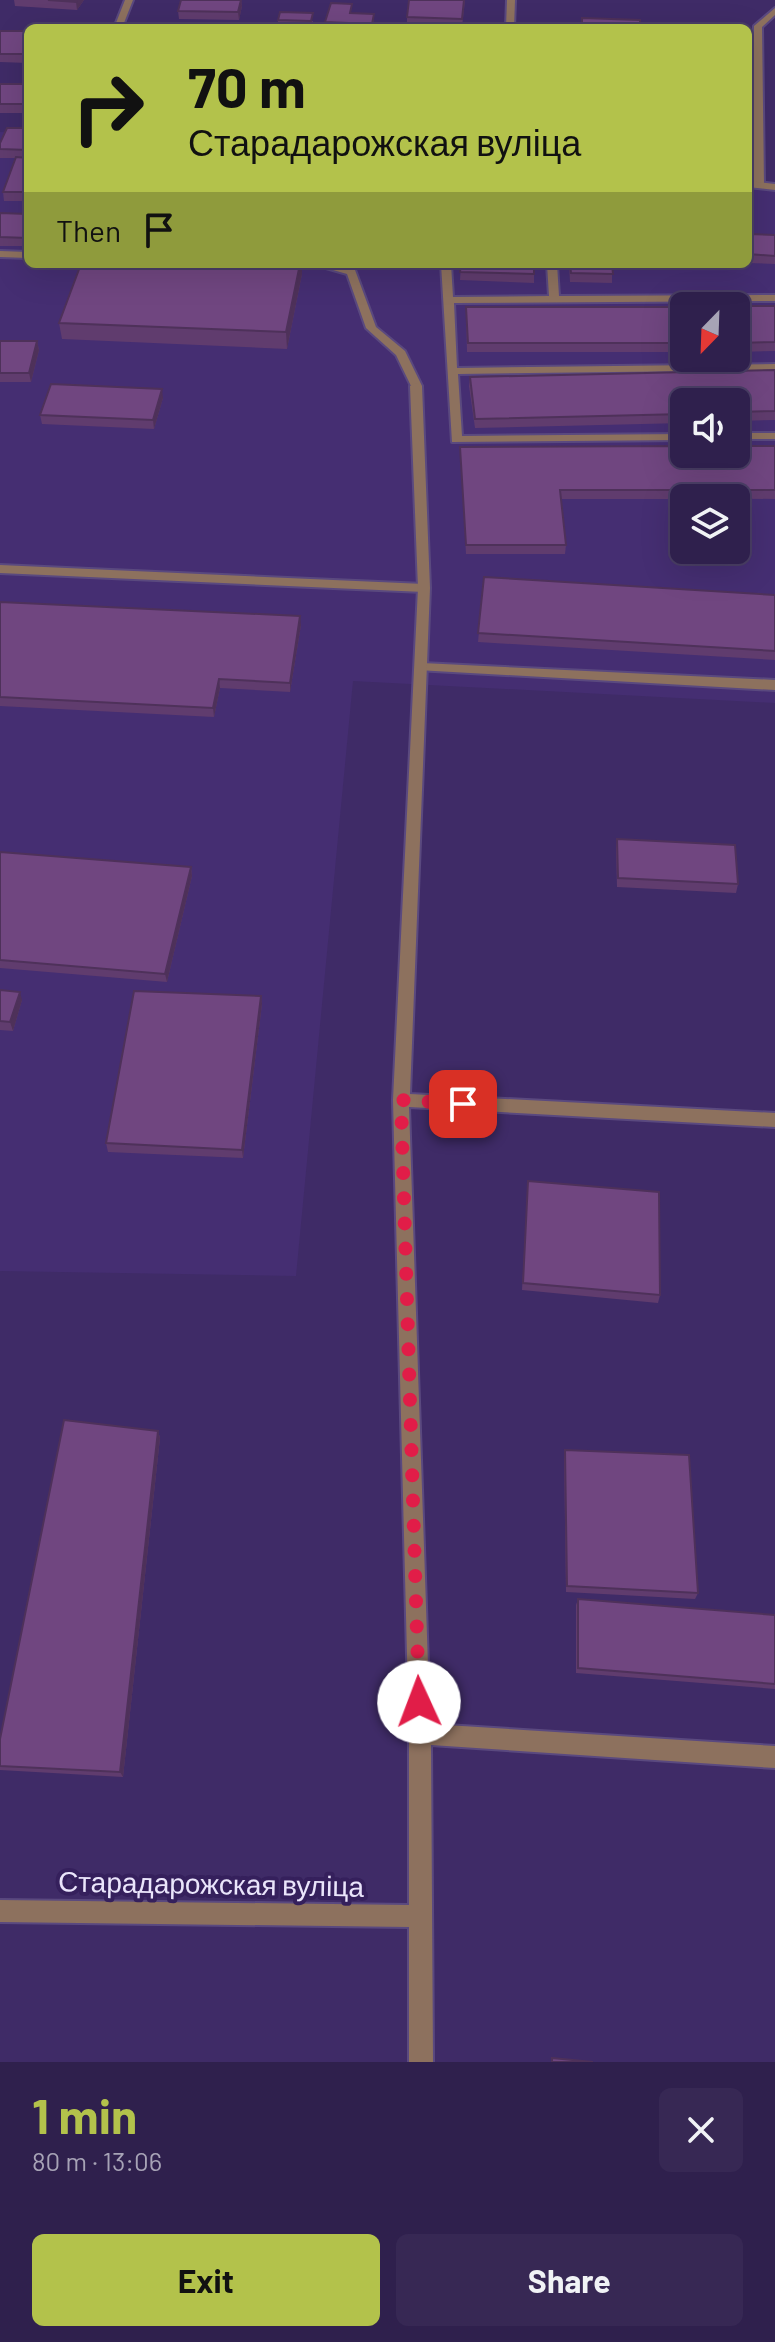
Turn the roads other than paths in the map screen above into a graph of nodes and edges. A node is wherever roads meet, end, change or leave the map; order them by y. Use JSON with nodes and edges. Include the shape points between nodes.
{"nodes":[{"id":1,"x":129,"y":0,"type":"edge"},
{"id":2,"x":511,"y":0,"type":"edge"},
{"id":3,"x":775,"y":11,"type":"edge"},
{"id":4,"x":120,"y":24,"type":"edge"},
{"id":5,"x":510,"y":24,"type":"edge"},
{"id":6,"x":754,"y":185,"type":"edge"},
{"id":7,"x":775,"y":187,"type":"edge"},
{"id":8,"x":0,"y":254,"type":"edge"},
{"id":9,"x":24,"y":255,"type":"edge"},
{"id":10,"x":334,"y":268,"type":"edge"},
{"id":11,"x":446,"y":268,"type":"edge"},
{"id":12,"x":552,"y":268,"type":"edge"},
{"id":13,"x":775,"y":298,"type":"edge"},
{"id":14,"x":554,"y":299,"type":"junction"},
{"id":15,"x":448,"y":300,"type":"junction"},
{"id":16,"x":775,"y":367,"type":"edge"},
{"id":17,"x":452,"y":371,"type":"junction"},
{"id":18,"x":750,"y":436,"type":"edge"},
{"id":19,"x":775,"y":436,"type":"edge"},
{"id":20,"x":670,"y":437,"type":"edge"},
{"id":21,"x":0,"y":569,"type":"edge"},
{"id":22,"x":424,"y":588,"type":"junction"},
{"id":23,"x":422,"y":667,"type":"junction"},
{"id":24,"x":775,"y":685,"type":"edge"},
{"id":25,"x":401,"y":1100,"type":"junction"},
{"id":26,"x":775,"y":1120,"type":"edge"},
{"id":27,"x":420,"y":1734,"type":"junction"},
{"id":28,"x":775,"y":1757,"type":"edge"},
{"id":29,"x":0,"y":1911,"type":"edge"},
{"id":30,"x":422,"y":1916,"type":"junction"},
{"id":31,"x":421,"y":2062,"type":"edge"}],
"edges":[{"from":1,"to":4,"type":"street"},
{"from":2,"to":5,"type":"street"},
{"from":3,"to":6,"type":"street","via":[[758,26]]},
{"from":6,"to":7,"type":"street"},
{"from":8,"to":9,"type":"street"},
{"from":10,"to":22,"type":"street","via":[[351,272],[371,328],[401,353],[416,386]]},
{"from":11,"to":15,"type":"street"},
{"from":12,"to":14,"type":"street"},
{"from":13,"to":14,"type":"street"},
{"from":14,"to":15,"type":"street"},
{"from":15,"to":17,"type":"street"},
{"from":16,"to":17,"type":"street"},
{"from":17,"to":20,"type":"street","via":[[456,440]]},
{"from":18,"to":19,"type":"street"},
{"from":21,"to":22,"type":"street"},
{"from":22,"to":23,"type":"street"},
{"from":23,"to":24,"type":"street"},
{"from":23,"to":25,"type":"street"},
{"from":25,"to":26,"type":"street"},
{"from":25,"to":27,"type":"street"},
{"from":27,"to":28,"type":"street"},
{"from":27,"to":30,"type":"street"},
{"from":29,"to":30,"type":"street","name":"Старадарожская вуліца"},
{"from":30,"to":31,"type":"street"}]}
